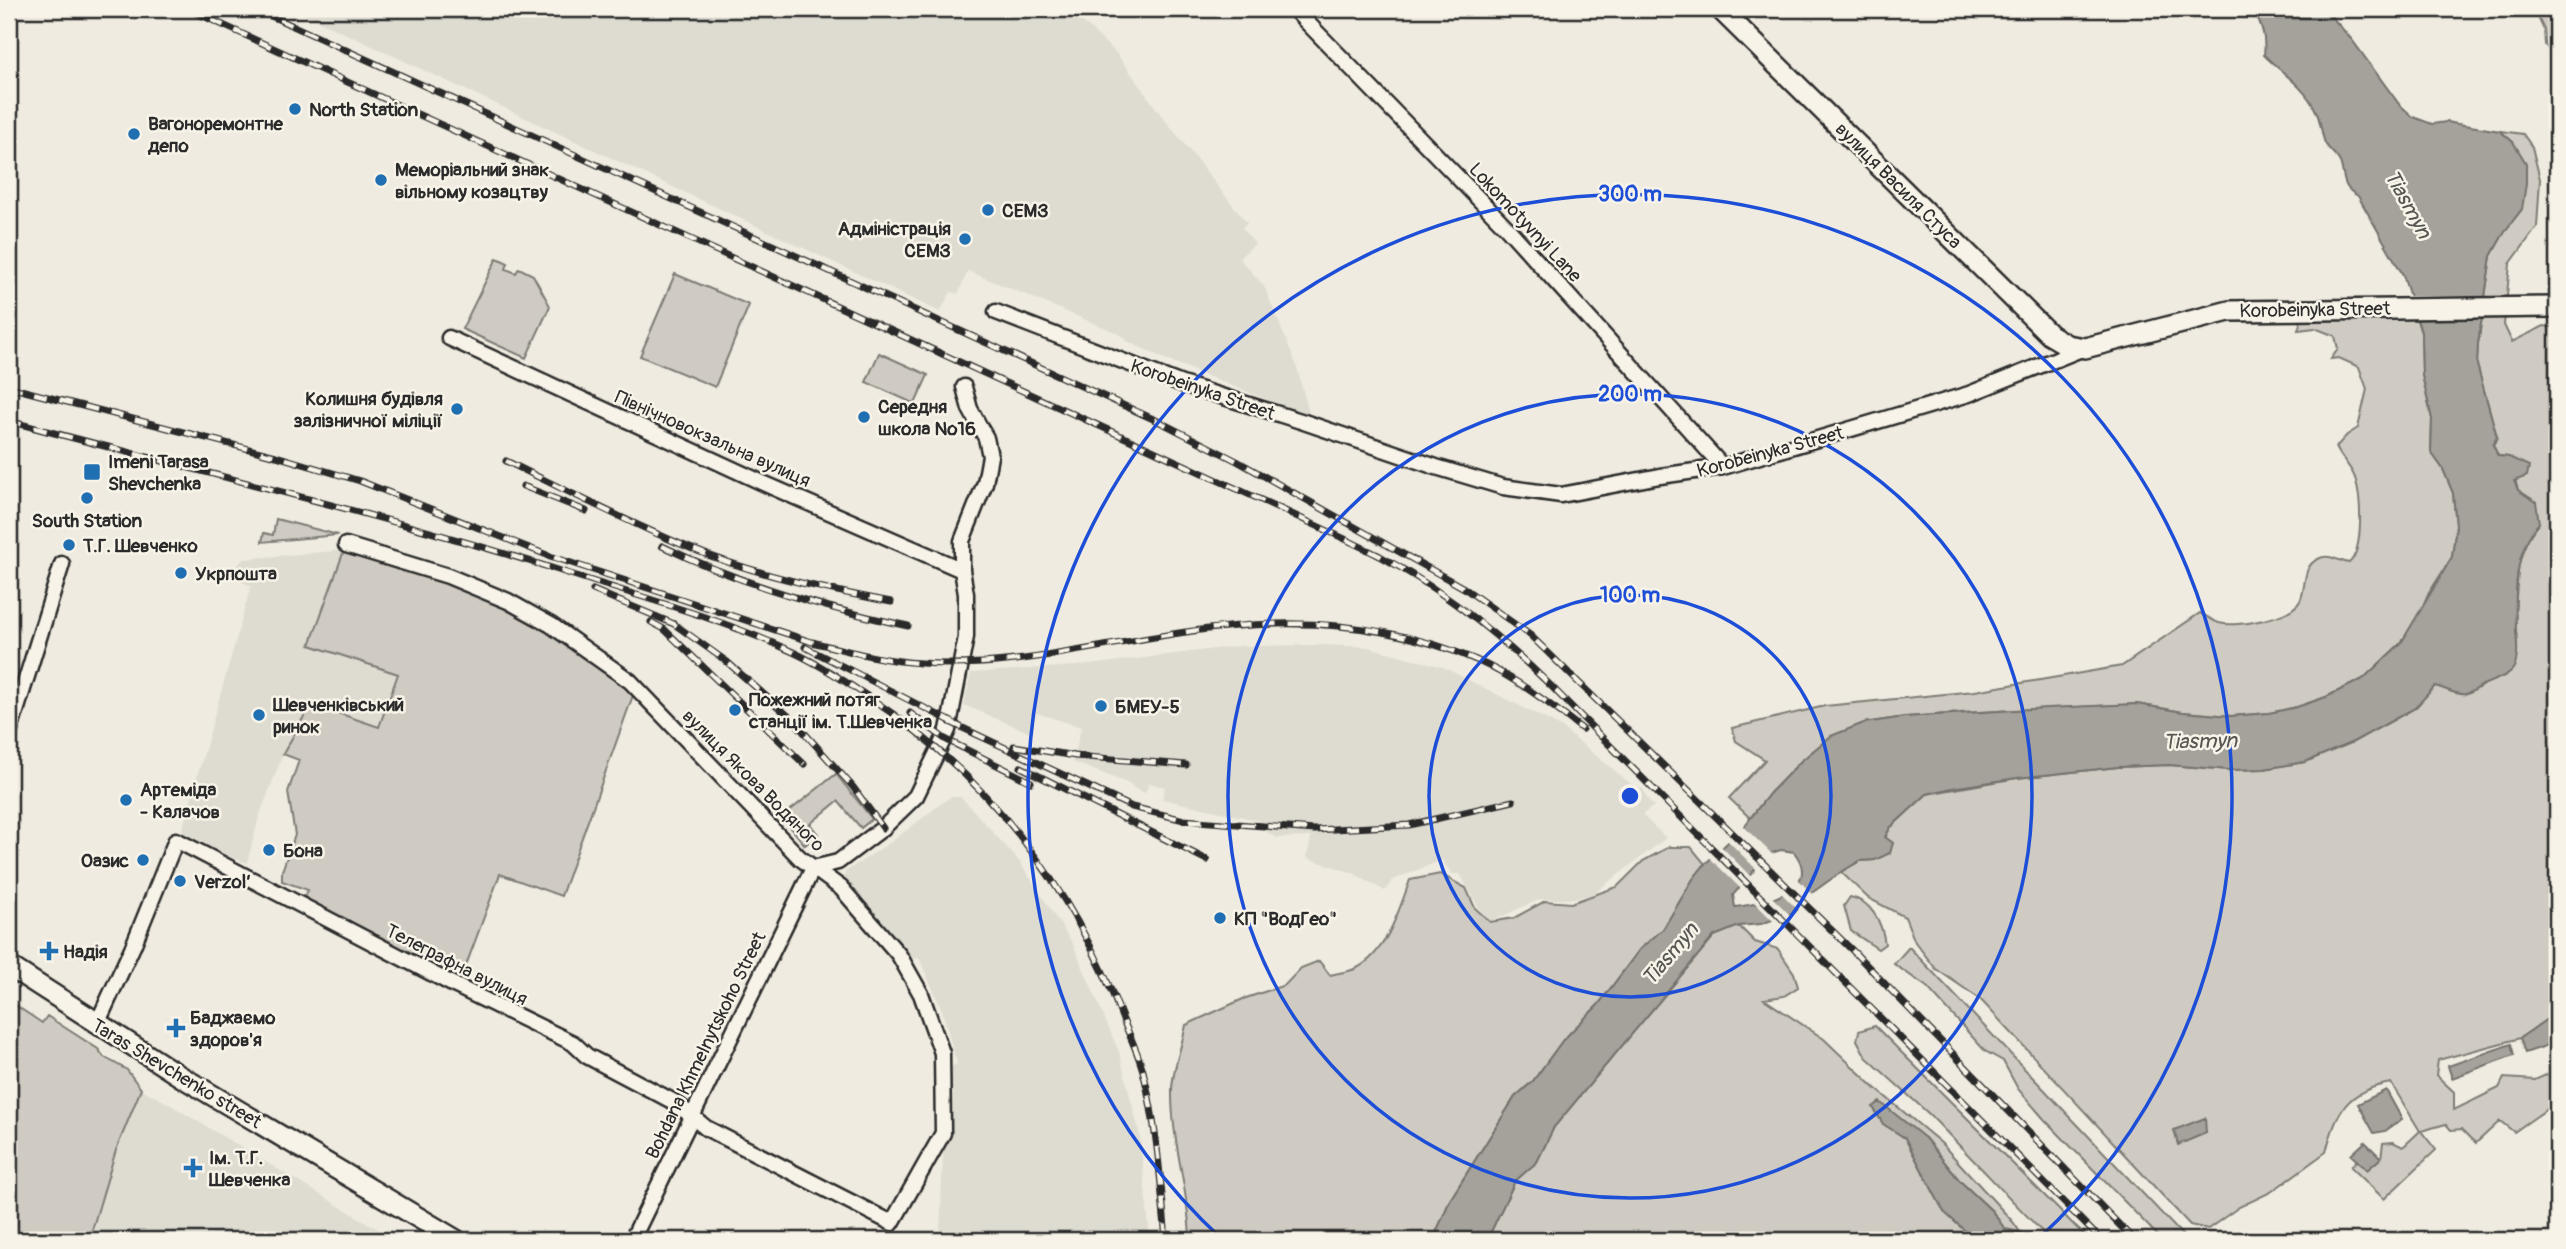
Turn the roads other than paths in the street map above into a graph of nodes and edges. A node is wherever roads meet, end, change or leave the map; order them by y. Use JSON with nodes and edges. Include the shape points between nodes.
{"nodes":[{"id":1,"x":1294,"y":9,"type":"edge"},
{"id":2,"x":1720,"y":9,"type":"edge"},
{"id":3,"x":2557,"y":307,"type":"edge"},
{"id":4,"x":996,"y":312,"type":"dead end"},
{"id":5,"x":449,"y":338,"type":"dead end"},
{"id":6,"x":2085,"y":348,"type":"junction"},
{"id":7,"x":964,"y":387,"type":"dead end"},
{"id":8,"x":1723,"y":467,"type":"junction"},
{"id":9,"x":346,"y":545,"type":"dead end"},
{"id":10,"x":62,"y":564,"type":"dead end"},
{"id":11,"x":962,"y":570,"type":"junction"},
{"id":12,"x":9,"y":734,"type":"edge"},
{"id":13,"x":813,"y":868,"type":"junction"},
{"id":14,"x":9,"y":966,"type":"edge"},
{"id":15,"x":97,"y":1024,"type":"junction"},
{"id":16,"x":691,"y":1116,"type":"junction"},
{"id":17,"x":892,"y":1223,"type":"joint"},
{"id":18,"x":456,"y":1240,"type":"edge"},
{"id":19,"x":632,"y":1240,"type":"edge"}],
"edges":[{"from":1,"to":8,"type":"street","name":"Lokomotyvnyi Lane","via":[[1507,228]]},
{"from":2,"to":6,"type":"street","name":"вулиця Василя Стуса","via":[[2050,335]]},
{"from":3,"to":6,"type":"street","name":"Korobeinyka Street","via":[[2229,311]]},
{"from":4,"to":8,"type":"street","name":"Korobeinyka Street","via":[[1182,384],[1503,487],[1561,495]]},
{"from":5,"to":11,"type":"street","name":"Північновокзальна вулиця"},
{"from":6,"to":8,"type":"street","name":"Korobeinyka Street","via":[[1969,394]]},
{"from":7,"to":11,"type":"street","via":[[990,456],[985,483],[962,541]]},
{"from":9,"to":13,"type":"street","name":"вулиця Якова Водяного","via":[[448,576],[551,625],[630,681]]},
{"from":10,"to":12,"type":"street"},
{"from":11,"to":13,"type":"street","via":[[966,637],[962,664],[948,730],[921,789],[883,828],[838,862]]},
{"from":13,"to":16,"type":"street","name":"Bohdana Khmelnytskoho Street"},
{"from":13,"to":17,"type":"street","name":"вулиця Якова Водяного","via":[[841,888],[899,955],[921,994],[942,1053],[943,1133]]},
{"from":14,"to":15,"type":"street","name":"Taras Shevchenko street"},
{"from":15,"to":16,"type":"street","name":"Телеграфна вулиця","via":[[176,840],[573,1044]]},
{"from":15,"to":18,"type":"street","name":"Taras Shevchenko street"},
{"from":16,"to":17,"type":"street","name":"Телеграфна вулиця","via":[[705,1128]]},
{"from":16,"to":19,"type":"street","name":"Bohdana Khmelnytskoho Street"}]}
